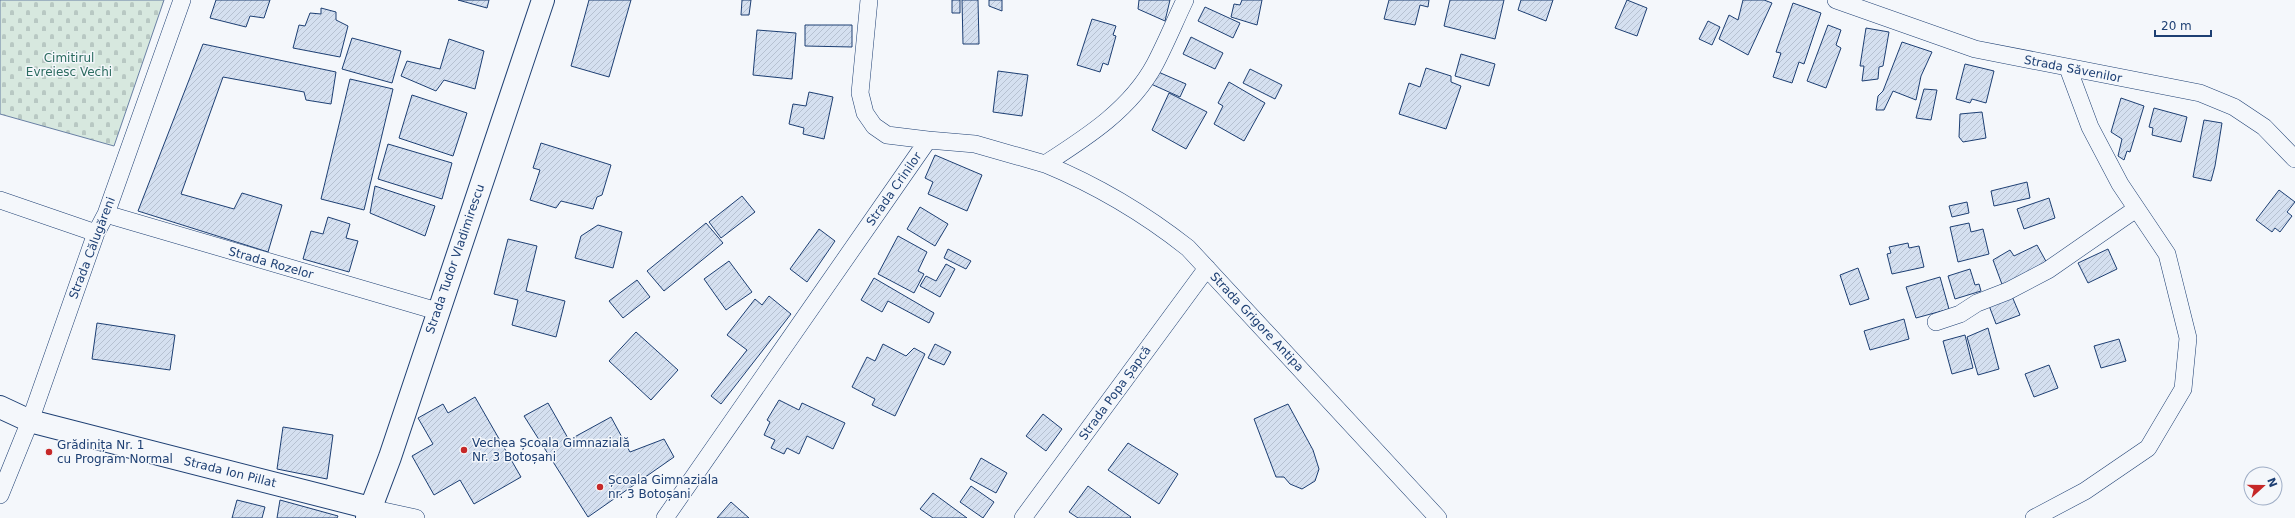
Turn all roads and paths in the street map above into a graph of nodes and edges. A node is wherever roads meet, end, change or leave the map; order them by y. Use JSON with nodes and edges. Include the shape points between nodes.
{"nodes":[{"id":1,"x":182,"y":0,"type":"edge"},
{"id":2,"x":543,"y":0,"type":"edge"},
{"id":3,"x":870,"y":0,"type":"edge"},
{"id":4,"x":1185,"y":0,"type":"edge"},
{"id":5,"x":1836,"y":0,"type":"edge"},
{"id":6,"x":2068,"y":68,"type":"junction"},
{"id":7,"x":928,"y":140,"type":"junction"},
{"id":8,"x":2295,"y":159,"type":"edge"},
{"id":9,"x":1046,"y":164,"type":"junction"},
{"id":10,"x":0,"y":200,"type":"edge"},
{"id":11,"x":2136,"y":209,"type":"junction"},
{"id":12,"x":106,"y":214,"type":"junction"},
{"id":13,"x":96,"y":233,"type":"junction"},
{"id":14,"x":1207,"y":268,"type":"junction"},
{"id":15,"x":437,"y":311,"type":"junction"},
{"id":16,"x":1936,"y":322,"type":"dead end"},
{"id":17,"x":0,"y":407,"type":"edge"},
{"id":18,"x":30,"y":421,"type":"junction"},
{"id":19,"x":0,"y":495,"type":"edge"},
{"id":20,"x":368,"y":513,"type":"edge"},
{"id":21,"x":416,"y":518,"type":"edge"},
{"id":22,"x":665,"y":518,"type":"edge"},
{"id":23,"x":1023,"y":518,"type":"edge"},
{"id":24,"x":1438,"y":518,"type":"edge"},
{"id":25,"x":2034,"y":518,"type":"edge"}],
"edges":[{"from":1,"to":12,"type":"street","name":"Strada Călugăreni"},
{"from":2,"to":15,"type":"main road","name":"Strada Tudor Vladimirescu"},
{"from":3,"to":7,"type":"street","via":[[860,93],[865,113],[874,126],[887,135]]},
{"from":4,"to":9,"type":"street","via":[[1154,65],[1134,94],[1092,134]]},
{"from":5,"to":6,"type":"street","name":"Strada Săvenilor","via":[[1975,49]]},
{"from":6,"to":8,"type":"street","name":"Strada Săvenilor","via":[[2200,93],[2234,107],[2264,127]]},
{"from":6,"to":11,"type":"street","via":[[2090,127]]},
{"from":7,"to":9,"type":"street","name":"Strada Crinilor","via":[[975,144]]},
{"from":7,"to":22,"type":"street","name":"Strada Crinilor"},
{"from":9,"to":14,"type":"street","name":"Strada Grigore Antipa","via":[[1070,174],[1154,221],[1188,248]]},
{"from":10,"to":13,"type":"street"},
{"from":11,"to":16,"type":"street","via":[[2048,270],[2008,291],[1977,303],[1960,314]]},
{"from":11,"to":25,"type":"street","via":[[2167,254],[2178,294],[2188,338],[2183,389],[2148,448],[2085,491]]},
{"from":12,"to":13,"type":"street","name":"Strada Călugăreni"},
{"from":12,"to":15,"type":"street","name":"Strada Rozelor"},
{"from":13,"to":18,"type":"street","name":"Strada Călugăreni"},
{"from":14,"to":23,"type":"street","name":"Strada Popa Șapcă"},
{"from":14,"to":24,"type":"street","name":"Strada Grigore Antipa"},
{"from":15,"to":20,"type":"main road","name":"Strada Tudor Vladimirescu","via":[[390,457]]},
{"from":17,"to":18,"type":"main road","name":"Strada Ion Pillat"},
{"from":18,"to":19,"type":"street","name":"Strada Călugăreni"},
{"from":18,"to":20,"type":"main road","name":"Strada Ion Pillat"},
{"from":20,"to":21,"type":"street","name":"Strada Ion Pillat"}]}
